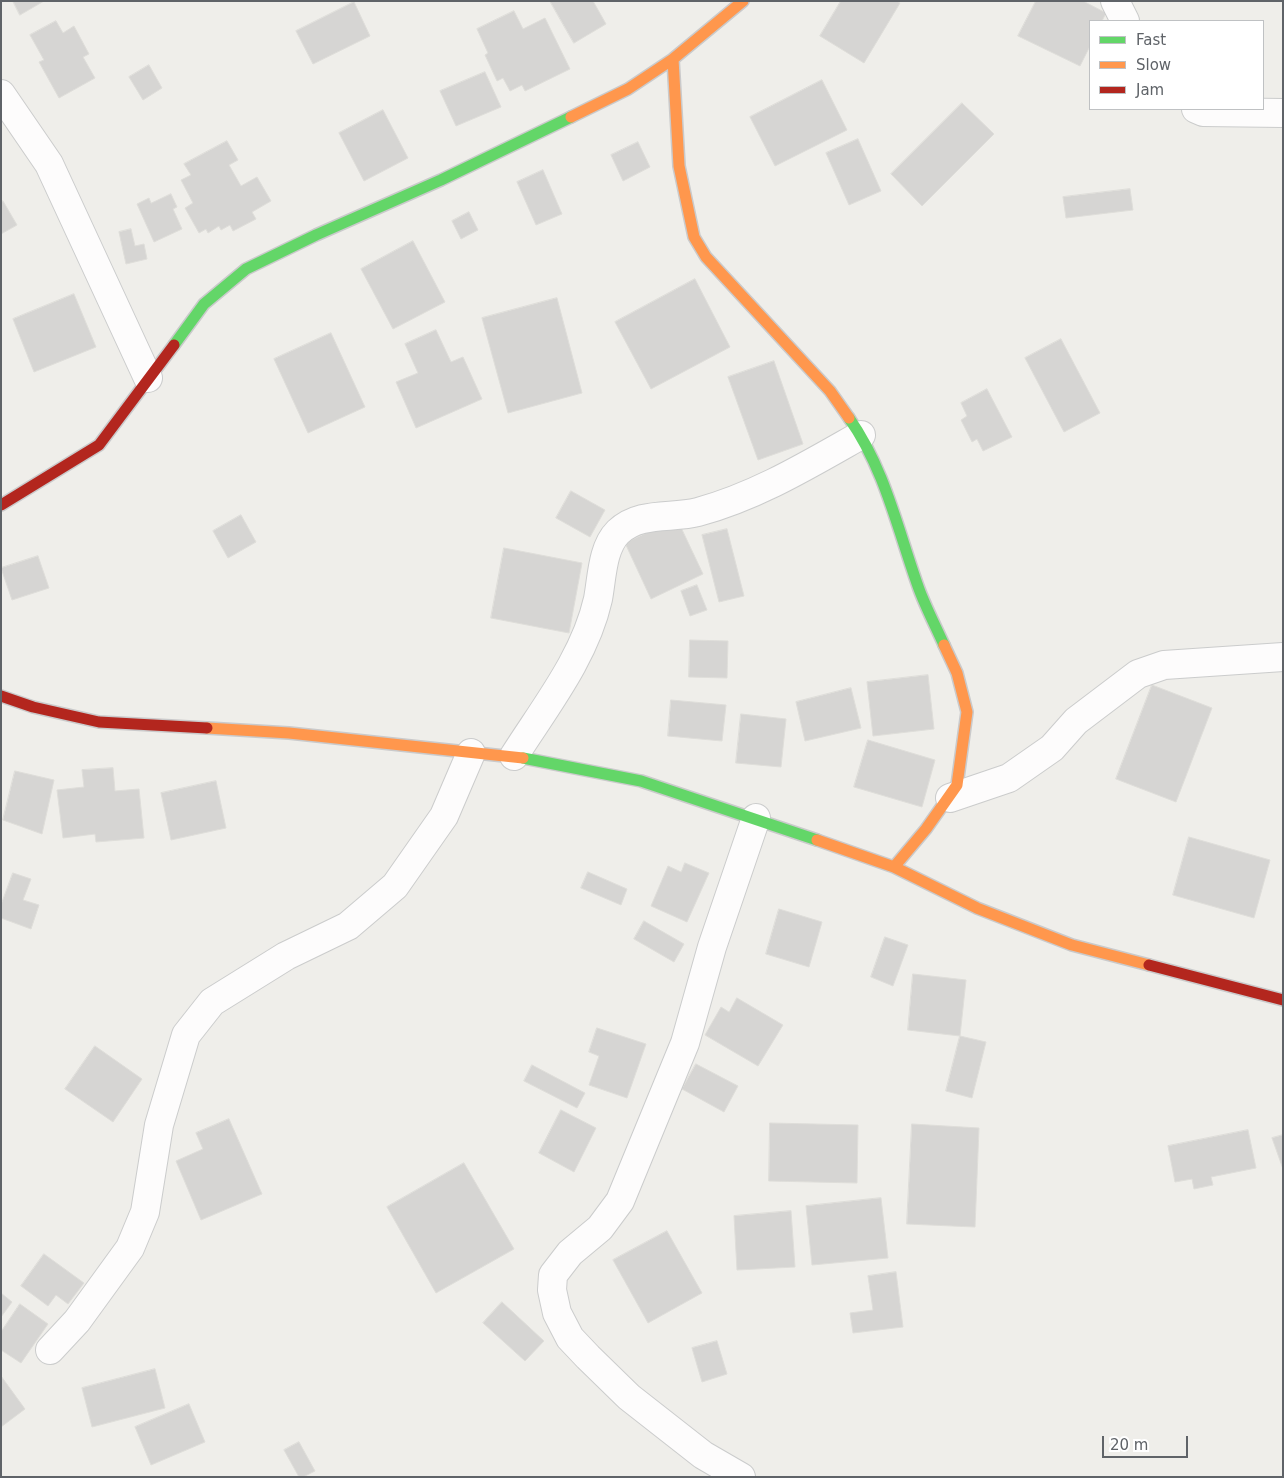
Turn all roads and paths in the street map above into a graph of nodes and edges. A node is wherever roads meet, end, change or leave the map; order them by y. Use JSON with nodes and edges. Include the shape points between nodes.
{"nodes":[{"id":1,"x":743,"y":1,"type":"edge"},
{"id":2,"x":1115,"y":1,"type":"edge"},
{"id":3,"x":1124,"y":20,"type":"edge"},
{"id":4,"x":673,"y":59,"type":"junction"},
{"id":5,"x":1,"y":94,"type":"edge"},
{"id":6,"x":1198,"y":110,"type":"edge"},
{"id":7,"x":1283,"y":113,"type":"edge"},
{"id":8,"x":148,"y":378,"type":"junction"},
{"id":9,"x":861,"y":435,"type":"junction"},
{"id":10,"x":1,"y":505,"type":"edge"},
{"id":11,"x":1283,"y":657,"type":"edge"},
{"id":12,"x":1,"y":696,"type":"edge"},
{"id":13,"x":471,"y":753,"type":"junction"},
{"id":14,"x":514,"y":756,"type":"junction"},
{"id":15,"x":950,"y":798,"type":"junction"},
{"id":16,"x":756,"y":818,"type":"junction"},
{"id":17,"x":894,"y":867,"type":"junction"},
{"id":18,"x":1283,"y":1000,"type":"edge"},
{"id":19,"x":50,"y":1350,"type":"dead end"},
{"id":20,"x":742,"y":1477,"type":"edge"}],
"edges":[{"from":1,"to":4,"type":"street"},
{"from":2,"to":3,"type":"street"},
{"from":4,"to":8,"type":"street","via":[[628,88],[441,180],[246,269],[204,304]]},
{"from":4,"to":9,"type":"street","via":[[678,166],[694,237],[706,257],[830,391]]},
{"from":5,"to":8,"type":"street","via":[[49,164]]},
{"from":6,"to":7,"type":"street"},
{"from":8,"to":10,"type":"street","via":[[99,445]]},
{"from":9,"to":14,"type":"street","via":[[767,487],[696,513],[641,519],[620,530],[609,543],[597,602],[586,634],[573,661]]},
{"from":9,"to":15,"type":"street","via":[[881,474],[920,590],[957,674],[967,712],[957,785]]},
{"from":11,"to":15,"type":"street","via":[[1164,665],[1138,674],[1076,721],[1052,748],[1009,778]]},
{"from":12,"to":13,"type":"street","via":[[99,722],[289,734]]},
{"from":13,"to":14,"type":"street"},
{"from":13,"to":19,"type":"street","via":[[444,816],[395,886],[348,926],[286,956],[212,1002],[186,1035],[159,1125],[145,1212],[130,1248],[77,1321]]},
{"from":14,"to":16,"type":"street","via":[[641,782]]},
{"from":15,"to":17,"type":"street"},
{"from":16,"to":17,"type":"street"},
{"from":16,"to":20,"type":"street","via":[[712,947],[685,1044],[620,1201],[600,1228],[570,1253],[553,1275],[552,1290],[557,1313],[570,1338],[629,1397],[703,1455]]},
{"from":17,"to":18,"type":"street","via":[[977,908],[1072,945]]}]}
